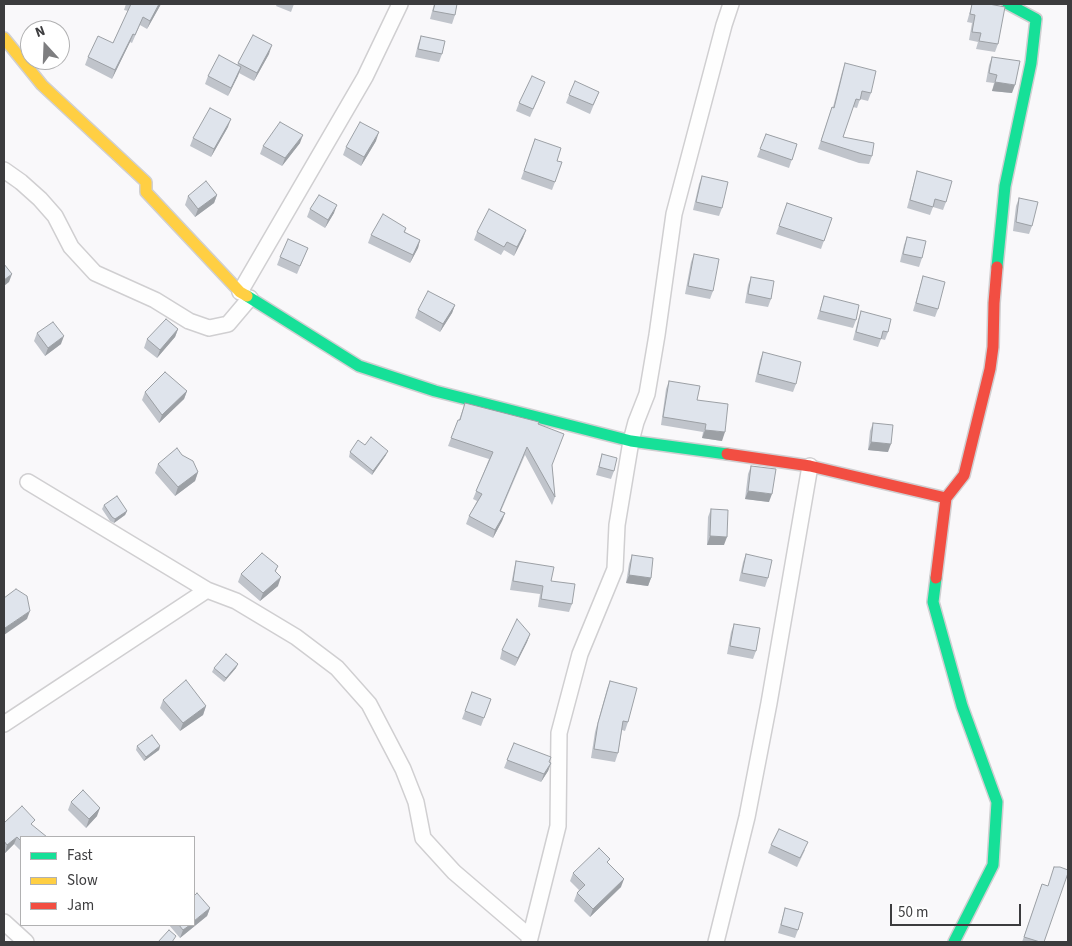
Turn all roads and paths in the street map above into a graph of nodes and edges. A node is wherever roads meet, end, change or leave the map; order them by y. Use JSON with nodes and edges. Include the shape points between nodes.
{"nodes":[{"id":1,"x":400,"y":4,"type":"edge"},
{"id":2,"x":731,"y":4,"type":"edge"},
{"id":3,"x":1008,"y":4,"type":"edge"},
{"id":4,"x":4,"y":38,"type":"edge"},
{"id":5,"x":4,"y":170,"type":"edge"},
{"id":6,"x":245,"y":295,"type":"junction"},
{"id":7,"x":631,"y":441,"type":"junction"},
{"id":8,"x":810,"y":466,"type":"junction"},
{"id":9,"x":28,"y":482,"type":"dead end"},
{"id":10,"x":946,"y":498,"type":"junction"},
{"id":11,"x":207,"y":590,"type":"junction"},
{"id":12,"x":4,"y":724,"type":"edge"},
{"id":13,"x":4,"y":922,"type":"edge"},
{"id":14,"x":530,"y":940,"type":"edge"},
{"id":15,"x":26,"y":942,"type":"edge"},
{"id":16,"x":716,"y":942,"type":"edge"},
{"id":17,"x":954,"y":942,"type":"edge"}],
"edges":[{"from":1,"to":6,"type":"street","via":[[365,77]]},
{"from":2,"to":7,"type":"street","via":[[674,214],[647,394]]},
{"from":3,"to":10,"type":"street","via":[[1036,19],[1031,64],[1005,186],[990,369],[964,475]]},
{"from":4,"to":6,"type":"street","via":[[42,85],[146,182],[146,192]]},
{"from":5,"to":6,"type":"street","via":[[40,199],[55,216],[71,247],[95,273],[209,328],[228,324]]},
{"from":6,"to":7,"type":"street","via":[[359,366],[435,391]]},
{"from":7,"to":8,"type":"street"},
{"from":7,"to":14,"type":"street","via":[[617,525],[615,570],[580,654],[559,733],[558,826]]},
{"from":8,"to":10,"type":"street"},
{"from":8,"to":16,"type":"street","via":[[747,817]]},
{"from":9,"to":11,"type":"street"},
{"from":10,"to":17,"type":"street","via":[[933,602],[962,706],[997,802],[993,865]]},
{"from":11,"to":12,"type":"street"},
{"from":11,"to":14,"type":"street","via":[[236,601],[337,668],[369,704],[403,769],[416,802],[423,838],[454,872]]},
{"from":13,"to":15,"type":"street"}]}
